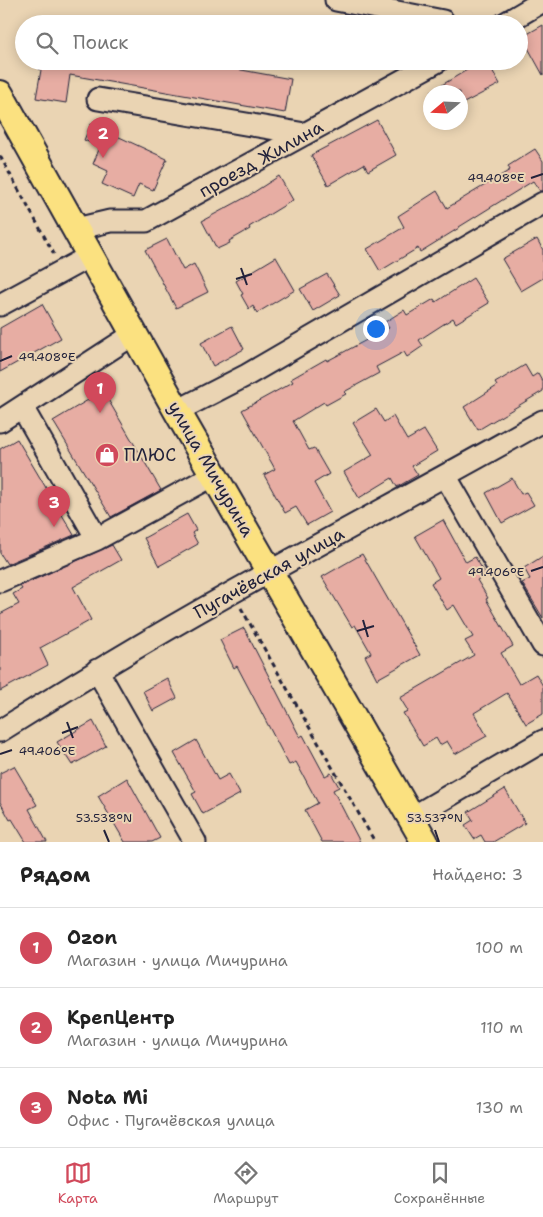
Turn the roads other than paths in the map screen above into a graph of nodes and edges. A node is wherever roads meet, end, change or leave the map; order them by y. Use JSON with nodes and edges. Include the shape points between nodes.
{"nodes":[{"id":1,"x":336,"y":0,"type":"edge"},
{"id":2,"x":543,"y":1,"type":"edge"},
{"id":3,"x":412,"y":15,"type":"edge"},
{"id":4,"x":519,"y":15,"type":"edge"},
{"id":5,"x":422,"y":70,"type":"edge"},
{"id":6,"x":0,"y":94,"type":"edge"},
{"id":7,"x":98,"y":99,"type":"dead end"},
{"id":8,"x":305,"y":134,"type":"junction"},
{"id":9,"x":543,"y":203,"type":"edge"},
{"id":10,"x":76,"y":229,"type":"junction"},
{"id":11,"x":90,"y":256,"type":"junction"},
{"id":12,"x":0,"y":305,"type":"edge"},
{"id":13,"x":134,"y":334,"type":"junction"},
{"id":14,"x":22,"y":407,"type":"junction"},
{"id":15,"x":177,"y":411,"type":"junction"},
{"id":16,"x":0,"y":421,"type":"edge"},
{"id":17,"x":543,"y":421,"type":"edge"},
{"id":18,"x":214,"y":475,"type":"junction"},
{"id":19,"x":446,"y":477,"type":"junction"},
{"id":20,"x":97,"y":539,"type":"junction"},
{"id":21,"x":270,"y":571,"type":"junction"},
{"id":22,"x":0,"y":581,"type":"edge"},
{"id":23,"x":543,"y":644,"type":"edge"},
{"id":24,"x":97,"y":670,"type":"junction"},
{"id":25,"x":0,"y":731,"type":"edge"},
{"id":26,"x":543,"y":741,"type":"edge"},
{"id":27,"x":411,"y":818,"type":"junction"},
{"id":28,"x":195,"y":842,"type":"edge"},
{"id":29,"x":426,"y":842,"type":"edge"}],
"edges":[{"from":1,"to":3,"type":"street"},
{"from":2,"to":4,"type":"street"},
{"from":5,"to":8,"type":"street","name":"проезд Жилина"},
{"from":6,"to":10,"type":"main road","name":"улица Мичурина"},
{"from":7,"to":8,"type":"street"},
{"from":8,"to":10,"type":"street","name":"проезд Жилина","via":[[146,221],[110,221]]},
{"from":9,"to":15,"type":"street"},
{"from":10,"to":11,"type":"main road","name":"улица Мичурина"},
{"from":11,"to":12,"type":"street"},
{"from":11,"to":13,"type":"main road","name":"улица Мичурина"},
{"from":13,"to":14,"type":"street"},
{"from":13,"to":15,"type":"main road","name":"улица Мичурина"},
{"from":14,"to":16,"type":"street"},
{"from":14,"to":20,"type":"street"},
{"from":15,"to":18,"type":"main road","name":"улица Мичурина"},
{"from":17,"to":19,"type":"street","name":"Пугачёвская улица"},
{"from":18,"to":20,"type":"street"},
{"from":18,"to":21,"type":"main road","name":"улица Мичурина"},
{"from":19,"to":21,"type":"street","name":"Пугачёвская улица"},
{"from":19,"to":23,"type":"street"},
{"from":20,"to":22,"type":"street"},
{"from":21,"to":24,"type":"street","name":"Пугачёвская улица"},
{"from":21,"to":27,"type":"main road","name":"улица Мичурина"},
{"from":24,"to":25,"type":"street","name":"Пугачёвская улица"},
{"from":24,"to":28,"type":"street"},
{"from":26,"to":27,"type":"street"},
{"from":27,"to":29,"type":"main road","name":"улица Мичурина"}]}
